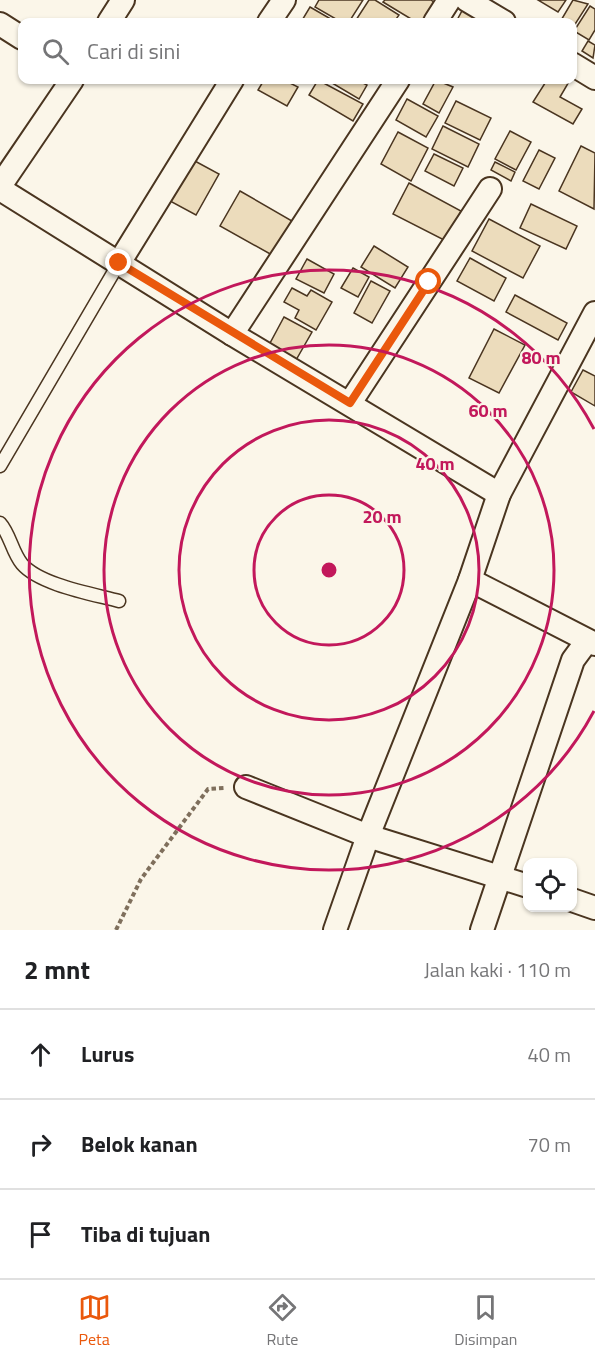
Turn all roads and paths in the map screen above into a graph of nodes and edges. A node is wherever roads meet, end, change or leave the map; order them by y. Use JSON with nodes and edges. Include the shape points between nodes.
{"nodes":[{"id":1,"x":123,"y":0,"type":"edge"},
{"id":2,"x":284,"y":0,"type":"edge"},
{"id":3,"x":449,"y":0,"type":"edge"},
{"id":4,"x":467,"y":0,"type":"edge"},
{"id":5,"x":112,"y":18,"type":"edge"},
{"id":6,"x":272,"y":18,"type":"edge"},
{"id":7,"x":438,"y":18,"type":"edge"},
{"id":8,"x":497,"y":18,"type":"edge"},
{"id":9,"x":0,"y":24,"type":"edge"},
{"id":10,"x":18,"y":35,"type":"edge"},
{"id":11,"x":577,"y":67,"type":"edge"},
{"id":12,"x":595,"y":78,"type":"edge"},
{"id":13,"x":69,"y":84,"type":"edge"},
{"id":14,"x":230,"y":84,"type":"edge"},
{"id":15,"x":395,"y":84,"type":"edge"},
{"id":16,"x":0,"y":187,"type":"edge"},
{"id":17,"x":489,"y":189,"type":"dead end"},
{"id":18,"x":119,"y":263,"type":"junction"},
{"id":19,"x":595,"y":313,"type":"edge"},
{"id":20,"x":232,"y":334,"type":"junction"},
{"id":21,"x":350,"y":403,"type":"junction"},
{"id":22,"x":0,"y":466,"type":"edge"},
{"id":23,"x":499,"y":494,"type":"junction"},
{"id":24,"x":0,"y":524,"type":"edge"},
{"id":25,"x":470,"y":580,"type":"junction"},
{"id":26,"x":119,"y":601,"type":"dead end"},
{"id":27,"x":591,"y":643,"type":"edge"},
{"id":28,"x":246,"y":788,"type":"joint"},
{"id":29,"x":368,"y":836,"type":"junction"},
{"id":30,"x":500,"y":877,"type":"junction"},
{"id":31,"x":523,"y":884,"type":"edge"},
{"id":32,"x":577,"y":901,"type":"edge"},
{"id":33,"x":595,"y":908,"type":"edge"},
{"id":34,"x":116,"y":930,"type":"edge"},
{"id":35,"x":335,"y":930,"type":"edge"},
{"id":36,"x":482,"y":930,"type":"edge"}],
"edges":[{"from":1,"to":5,"type":"street"},
{"from":2,"to":6,"type":"street"},
{"from":3,"to":7,"type":"street"},
{"from":4,"to":8,"type":"street"},
{"from":9,"to":10,"type":"street"},
{"from":11,"to":12,"type":"street"},
{"from":13,"to":16,"type":"street"},
{"from":14,"to":18,"type":"street"},
{"from":15,"to":20,"type":"street"},
{"from":16,"to":18,"type":"street"},
{"from":17,"to":21,"type":"street"},
{"from":18,"to":20,"type":"street"},
{"from":18,"to":22,"type":"lane"},
{"from":19,"to":23,"type":"street"},
{"from":20,"to":21,"type":"street"},
{"from":21,"to":23,"type":"street"},
{"from":23,"to":25,"type":"street"},
{"from":24,"to":26,"type":"lane","via":[[13,553],[38,577]]},
{"from":25,"to":27,"type":"street"},
{"from":25,"to":29,"type":"street"},
{"from":27,"to":30,"type":"street","via":[[573,660]]},
{"from":28,"to":29,"type":"street"},
{"from":28,"to":34,"type":"path","via":[[207,789],[141,879]]},
{"from":29,"to":30,"type":"street"},
{"from":29,"to":35,"type":"street"},
{"from":30,"to":31,"type":"street"},
{"from":30,"to":36,"type":"street"},
{"from":32,"to":33,"type":"street"}]}
